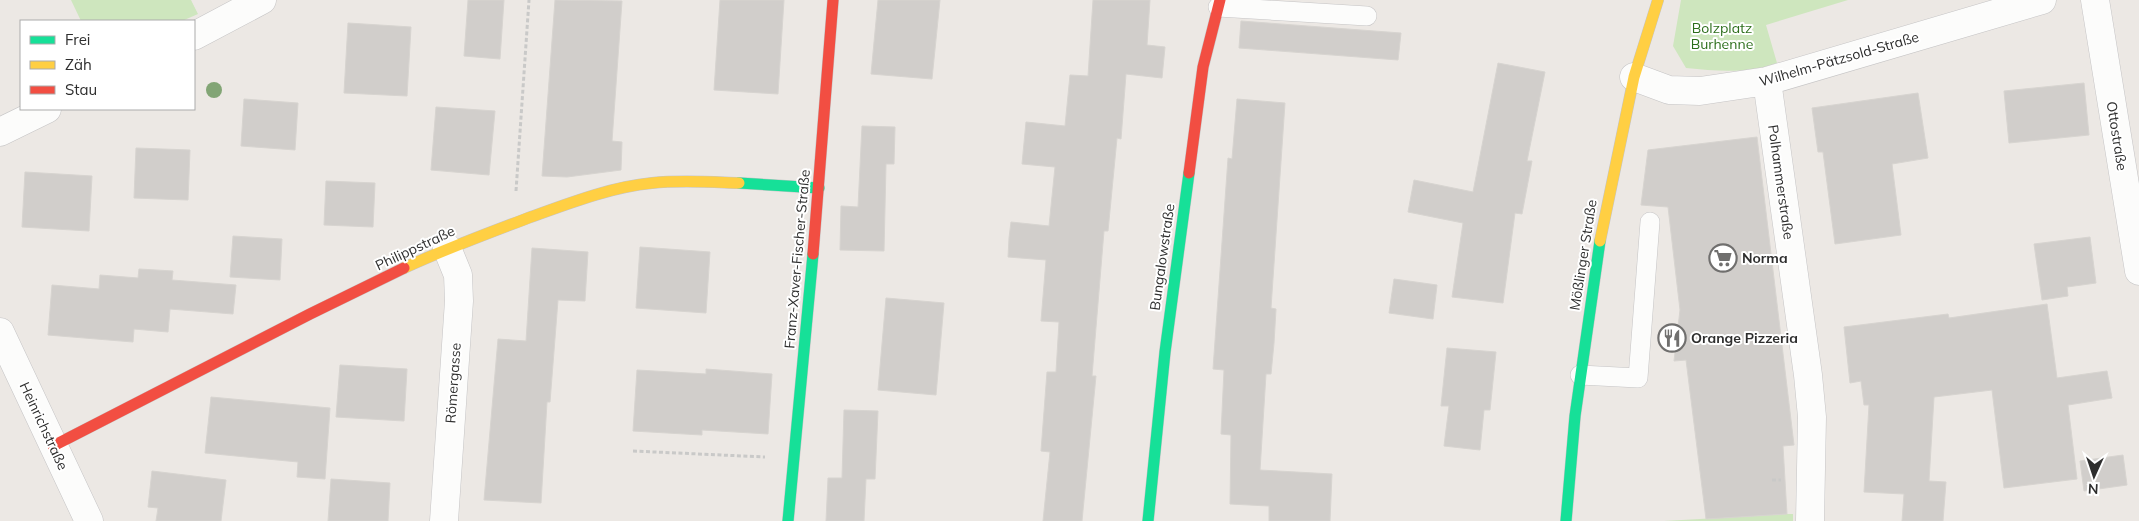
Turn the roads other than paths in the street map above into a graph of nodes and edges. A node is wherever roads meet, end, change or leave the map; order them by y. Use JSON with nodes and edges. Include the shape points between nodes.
{"nodes":[{"id":1,"x":262,"y":0,"type":"edge"},
{"id":2,"x":833,"y":0,"type":"edge"},
{"id":3,"x":1658,"y":0,"type":"edge"},
{"id":4,"x":2042,"y":0,"type":"edge"},
{"id":5,"x":2095,"y":0,"type":"edge"},
{"id":6,"x":1219,"y":4,"type":"edge"},
{"id":7,"x":1367,"y":16,"type":"dead end"},
{"id":8,"x":195,"y":35,"type":"edge"},
{"id":9,"x":1634,"y":77,"type":"junction"},
{"id":10,"x":1767,"y":81,"type":"junction"},
{"id":11,"x":45,"y":110,"type":"edge"},
{"id":12,"x":0,"y":132,"type":"edge"},
{"id":13,"x":819,"y":188,"type":"junction"},
{"id":14,"x":1650,"y":222,"type":"dead end"},
{"id":15,"x":447,"y":248,"type":"junction"},
{"id":16,"x":2139,"y":271,"type":"edge"},
{"id":17,"x":0,"y":332,"type":"edge"},
{"id":18,"x":1580,"y":376,"type":"junction"},
{"id":19,"x":53,"y":446,"type":"junction"},
{"id":20,"x":89,"y":521,"type":"edge"},
{"id":21,"x":444,"y":521,"type":"edge"},
{"id":22,"x":788,"y":521,"type":"edge"},
{"id":23,"x":1148,"y":521,"type":"edge"},
{"id":24,"x":1566,"y":521,"type":"edge"},
{"id":25,"x":1810,"y":521,"type":"edge"}],
"edges":[{"from":1,"to":8,"type":"street"},
{"from":2,"to":13,"type":"street","name":"Franz-Xaver-Fischer-Straße"},
{"from":3,"to":9,"type":"street","name":"Mößlinger Straße"},
{"from":4,"to":10,"type":"street","name":"Wilhelm-Pätzsold-Straße"},
{"from":5,"to":16,"type":"street","name":"Ottostraße"},
{"from":6,"to":7,"type":"lane"},
{"from":6,"to":23,"type":"street","name":"Bungalowstraße","via":[[1206,58],[1171,304]]},
{"from":9,"to":10,"type":"street","name":"Wilhelm-Pätzsold-Straße","via":[[1669,90],[1700,91]]},
{"from":9,"to":18,"type":"street","name":"Mößlinger Straße","via":[[1609,192]]},
{"from":10,"to":25,"type":"street","name":"Polhammerstraße","via":[[1808,375],[1812,417]]},
{"from":11,"to":12,"type":"street"},
{"from":13,"to":15,"type":"street","name":"Philippstraße","via":[[697,181],[650,184],[603,193]]},
{"from":13,"to":22,"type":"street","name":"Franz-Xaver-Fischer-Straße"},
{"from":14,"to":18,"type":"lane","via":[[1638,378]]},
{"from":15,"to":19,"type":"street","name":"Philippstraße","via":[[310,314]]},
{"from":15,"to":21,"type":"street","name":"Römergasse","via":[[458,275],[459,301]]},
{"from":17,"to":19,"type":"street","name":"Heinrichstraße"},
{"from":18,"to":24,"type":"street","name":"Mößlinger Straße"},
{"from":19,"to":20,"type":"street","name":"Heinrichstraße"}]}
